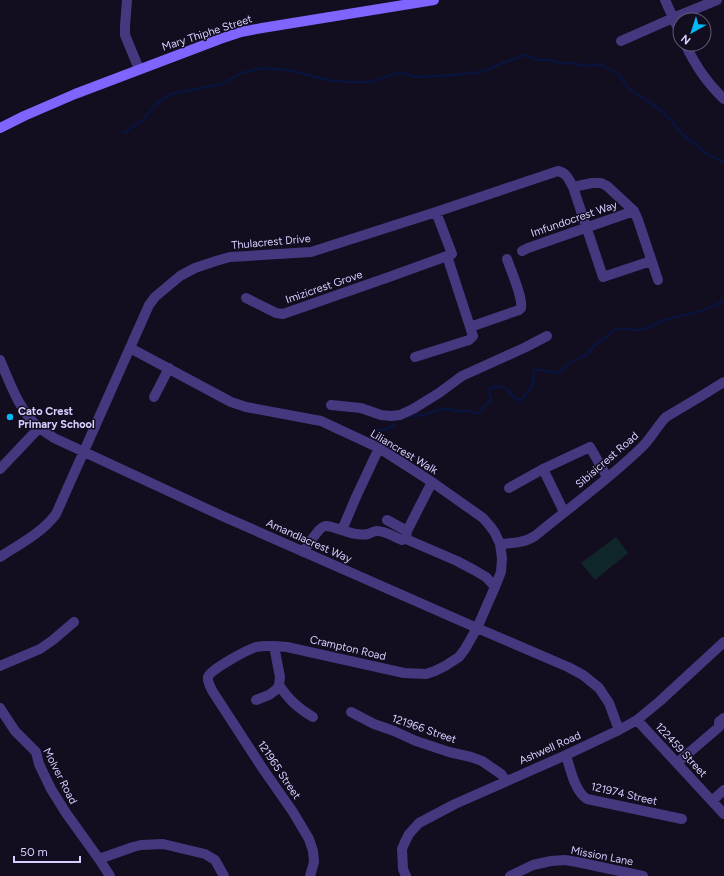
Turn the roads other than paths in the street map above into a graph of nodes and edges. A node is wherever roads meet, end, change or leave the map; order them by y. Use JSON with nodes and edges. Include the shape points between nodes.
{"nodes":[{"id":1,"x":127,"y":0,"type":"edge"},
{"id":2,"x":434,"y":0,"type":"edge"},
{"id":3,"x":665,"y":0,"type":"edge"},
{"id":4,"x":717,"y":0,"type":"edge"},
{"id":5,"x":688,"y":12,"type":"edge"},
{"id":6,"x":672,"y":16,"type":"edge"},
{"id":7,"x":672,"y":18,"type":"edge"},
{"id":8,"x":621,"y":40,"type":"dead end"},
{"id":9,"x":689,"y":52,"type":"edge"},
{"id":10,"x":139,"y":69,"type":"junction"},
{"id":11,"x":724,"y":99,"type":"edge"},
{"id":12,"x":0,"y":128,"type":"edge"},
{"id":13,"x":573,"y":187,"type":"junction"},
{"id":14,"x":634,"y":211,"type":"junction"},
{"id":15,"x":436,"y":212,"type":"junction"},
{"id":16,"x":587,"y":228,"type":"junction"},
{"id":17,"x":522,"y":251,"type":"dead end"},
{"id":18,"x":452,"y":254,"type":"dead end"},
{"id":19,"x":507,"y":260,"type":"dead end"},
{"id":20,"x":651,"y":261,"type":"junction"},
{"id":21,"x":658,"y":280,"type":"dead end"},
{"id":22,"x":246,"y":298,"type":"dead end"},
{"id":23,"x":470,"y":327,"type":"junction"},
{"id":24,"x":547,"y":336,"type":"dead end"},
{"id":25,"x":130,"y":348,"type":"junction"},
{"id":26,"x":415,"y":357,"type":"dead end"},
{"id":27,"x":0,"y":360,"type":"edge"},
{"id":28,"x":169,"y":368,"type":"junction"},
{"id":29,"x":724,"y":382,"type":"edge"},
{"id":30,"x":154,"y":397,"type":"dead end"},
{"id":31,"x":331,"y":404,"type":"dead end"},
{"id":32,"x":39,"y":428,"type":"junction"},
{"id":33,"x":379,"y":448,"type":"junction"},
{"id":34,"x":84,"y":451,"type":"junction"},
{"id":35,"x":0,"y":469,"type":"edge"},
{"id":36,"x":543,"y":469,"type":"junction"},
{"id":37,"x":608,"y":477,"type":"junction"},
{"id":38,"x":432,"y":482,"type":"junction"},
{"id":39,"x":509,"y":488,"type":"dead end"},
{"id":40,"x":564,"y":512,"type":"junction"},
{"id":41,"x":387,"y":520,"type":"dead end"},
{"id":42,"x":342,"y":530,"type":"junction"},
{"id":43,"x":406,"y":535,"type":"junction"},
{"id":44,"x":500,"y":544,"type":"junction"},
{"id":45,"x":303,"y":552,"type":"junction"},
{"id":46,"x":0,"y":557,"type":"edge"},
{"id":47,"x":495,"y":587,"type":"junction"},
{"id":48,"x":74,"y":622,"type":"dead end"},
{"id":49,"x":477,"y":628,"type":"junction"},
{"id":50,"x":724,"y":642,"type":"edge"},
{"id":51,"x":274,"y":646,"type":"junction"},
{"id":52,"x":0,"y":666,"type":"edge"},
{"id":53,"x":208,"y":682,"type":"joint"},
{"id":54,"x":279,"y":685,"type":"junction"},
{"id":55,"x":256,"y":700,"type":"dead end"},
{"id":56,"x":0,"y":708,"type":"edge"},
{"id":57,"x":352,"y":712,"type":"dead end"},
{"id":58,"x":314,"y":717,"type":"dead end"},
{"id":59,"x":724,"y":718,"type":"edge"},
{"id":60,"x":637,"y":720,"type":"junction"},
{"id":61,"x":619,"y":730,"type":"junction"},
{"id":62,"x":566,"y":755,"type":"junction"},
{"id":63,"x":677,"y":763,"type":"junction"},
{"id":64,"x":506,"y":781,"type":"junction"},
{"id":65,"x":724,"y":790,"type":"edge"},
{"id":66,"x":712,"y":801,"type":"junction"},
{"id":67,"x":724,"y":814,"type":"edge"},
{"id":68,"x":682,"y":819,"type":"dead end"},
{"id":69,"x":99,"y":859,"type":"junction"},
{"id":70,"x":110,"y":876,"type":"edge"},
{"id":71,"x":224,"y":876,"type":"edge"},
{"id":72,"x":310,"y":876,"type":"edge"},
{"id":73,"x":406,"y":876,"type":"edge"},
{"id":74,"x":510,"y":876,"type":"edge"},
{"id":75,"x":643,"y":876,"type":"edge"}],
"edges":[{"from":1,"to":10,"type":"street","via":[[125,35]]},
{"from":2,"to":10,"type":"street","name":"Mary Thiphe Street","via":[[241,32]]},
{"from":3,"to":6,"type":"street"},
{"from":4,"to":5,"type":"street"},
{"from":7,"to":8,"type":"street"},
{"from":9,"to":11,"type":"street","via":[[703,76]]},
{"from":10,"to":12,"type":"street","name":"Mary Thiphe Street"},
{"from":13,"to":14,"type":"street","via":[[592,182],[601,183]]},
{"from":13,"to":15,"type":"street","name":"Thulacrest Drive","via":[[564,173],[556,172]]},
{"from":13,"to":16,"type":"street"},
{"from":14,"to":16,"type":"street","name":"Imfundocrest Way"},
{"from":14,"to":20,"type":"street"},
{"from":15,"to":18,"type":"street"},
{"from":15,"to":25,"type":"street","name":"Thulacrest Drive","via":[[311,252],[230,257],[195,268],[180,276],[155,297]]},
{"from":16,"to":17,"type":"street","name":"Imfundocrest Way"},
{"from":16,"to":20,"type":"street","via":[[603,277]]},
{"from":19,"to":23,"type":"street","via":[[516,282],[521,308]]},
{"from":20,"to":21,"type":"street"},
{"from":22,"to":23,"type":"street","name":"Imizicrest Grove","via":[[276,313],[284,314],[447,256]]},
{"from":23,"to":26,"type":"street","via":[[473,336],[470,339]]},
{"from":24,"to":31,"type":"street","via":[[462,376],[413,409],[400,414],[381,415],[362,408]]},
{"from":25,"to":28,"type":"street","name":"Liliancrest Walk"},
{"from":25,"to":34,"type":"street","name":"Thulacrest Drive"},
{"from":27,"to":32,"type":"street","name":"Amandlacrest Way","via":[[26,413]]},
{"from":28,"to":30,"type":"street"},
{"from":28,"to":33,"type":"street","name":"Liliancrest Walk","via":[[231,402],[321,421]]},
{"from":29,"to":37,"type":"street","name":"Sibisicrest Road","via":[[666,417],[647,443]]},
{"from":32,"to":34,"type":"street","name":"Amandlacrest Way","via":[[54,438]]},
{"from":32,"to":35,"type":"street"},
{"from":33,"to":38,"type":"street","name":"Liliancrest Walk"},
{"from":33,"to":42,"type":"street"},
{"from":34,"to":45,"type":"street","name":"Amandlacrest Way"},
{"from":34,"to":46,"type":"street","name":"Thulacrest Drive","via":[[62,503],[50,522]]},
{"from":36,"to":37,"type":"street","via":[[590,447]]},
{"from":36,"to":39,"type":"street"},
{"from":36,"to":40,"type":"street"},
{"from":37,"to":40,"type":"street","name":"Sibisicrest Road"},
{"from":38,"to":43,"type":"street"},
{"from":38,"to":44,"type":"street","name":"Liliancrest Walk","via":[[483,518]]},
{"from":40,"to":44,"type":"street","name":"Sibisicrest Road","via":[[531,539]]},
{"from":41,"to":43,"type":"street"},
{"from":42,"to":43,"type":"street","via":[[356,534],[384,532],[402,540]]},
{"from":42,"to":45,"type":"street","via":[[324,526]]},
{"from":43,"to":47,"type":"street","via":[[486,577]]},
{"from":44,"to":47,"type":"street","name":"Liliancrest Walk","via":[[501,565]]},
{"from":45,"to":49,"type":"street","name":"Amandlacrest Way"},
{"from":47,"to":49,"type":"street","name":"Liliancrest Walk"},
{"from":48,"to":52,"type":"street","via":[[40,649]]},
{"from":49,"to":51,"type":"street","name":"Crampton Road","via":[[459,657],[426,674],[404,673]]},
{"from":49,"to":61,"type":"street","name":"Amandlacrest Way","via":[[583,675],[604,695]]},
{"from":50,"to":60,"type":"street","name":"Ashwell Road"},
{"from":51,"to":53,"type":"street","name":"Crampton Road","via":[[256,647],[237,655],[209,675]]},
{"from":51,"to":54,"type":"street","via":[[280,677]]},
{"from":53,"to":72,"type":"street","name":"121965 Street","via":[[309,840],[314,862]]},
{"from":54,"to":55,"type":"street","via":[[273,692]]},
{"from":54,"to":58,"type":"street","via":[[295,704]]},
{"from":56,"to":69,"type":"street","name":"Molver Road","via":[[15,731],[36,752],[51,788]]},
{"from":57,"to":64,"type":"street","name":"121966 Street","via":[[416,741],[482,761],[501,774]]},
{"from":59,"to":63,"type":"street","via":[[719,727]]},
{"from":60,"to":61,"type":"street","name":"Ashwell Road"},
{"from":60,"to":63,"type":"street","name":"122459 Street"},
{"from":61,"to":62,"type":"street","name":"Ashwell Road"},
{"from":62,"to":64,"type":"street","name":"Ashwell Road"},
{"from":62,"to":68,"type":"street","name":"121974 Street","via":[[577,788],[587,800]]},
{"from":63,"to":66,"type":"street","name":"122459 Street"},
{"from":64,"to":73,"type":"street","name":"Ashwell Road","via":[[419,823],[409,834],[402,849]]},
{"from":65,"to":66,"type":"street"},
{"from":66,"to":67,"type":"street","name":"122459 Street"},
{"from":69,"to":70,"type":"street","name":"Molver Road"},
{"from":69,"to":71,"type":"street","via":[[141,845],[163,844],[205,854],[215,860]]},
{"from":74,"to":75,"type":"street","name":"Mission Lane","via":[[533,865],[565,860]]}]}
